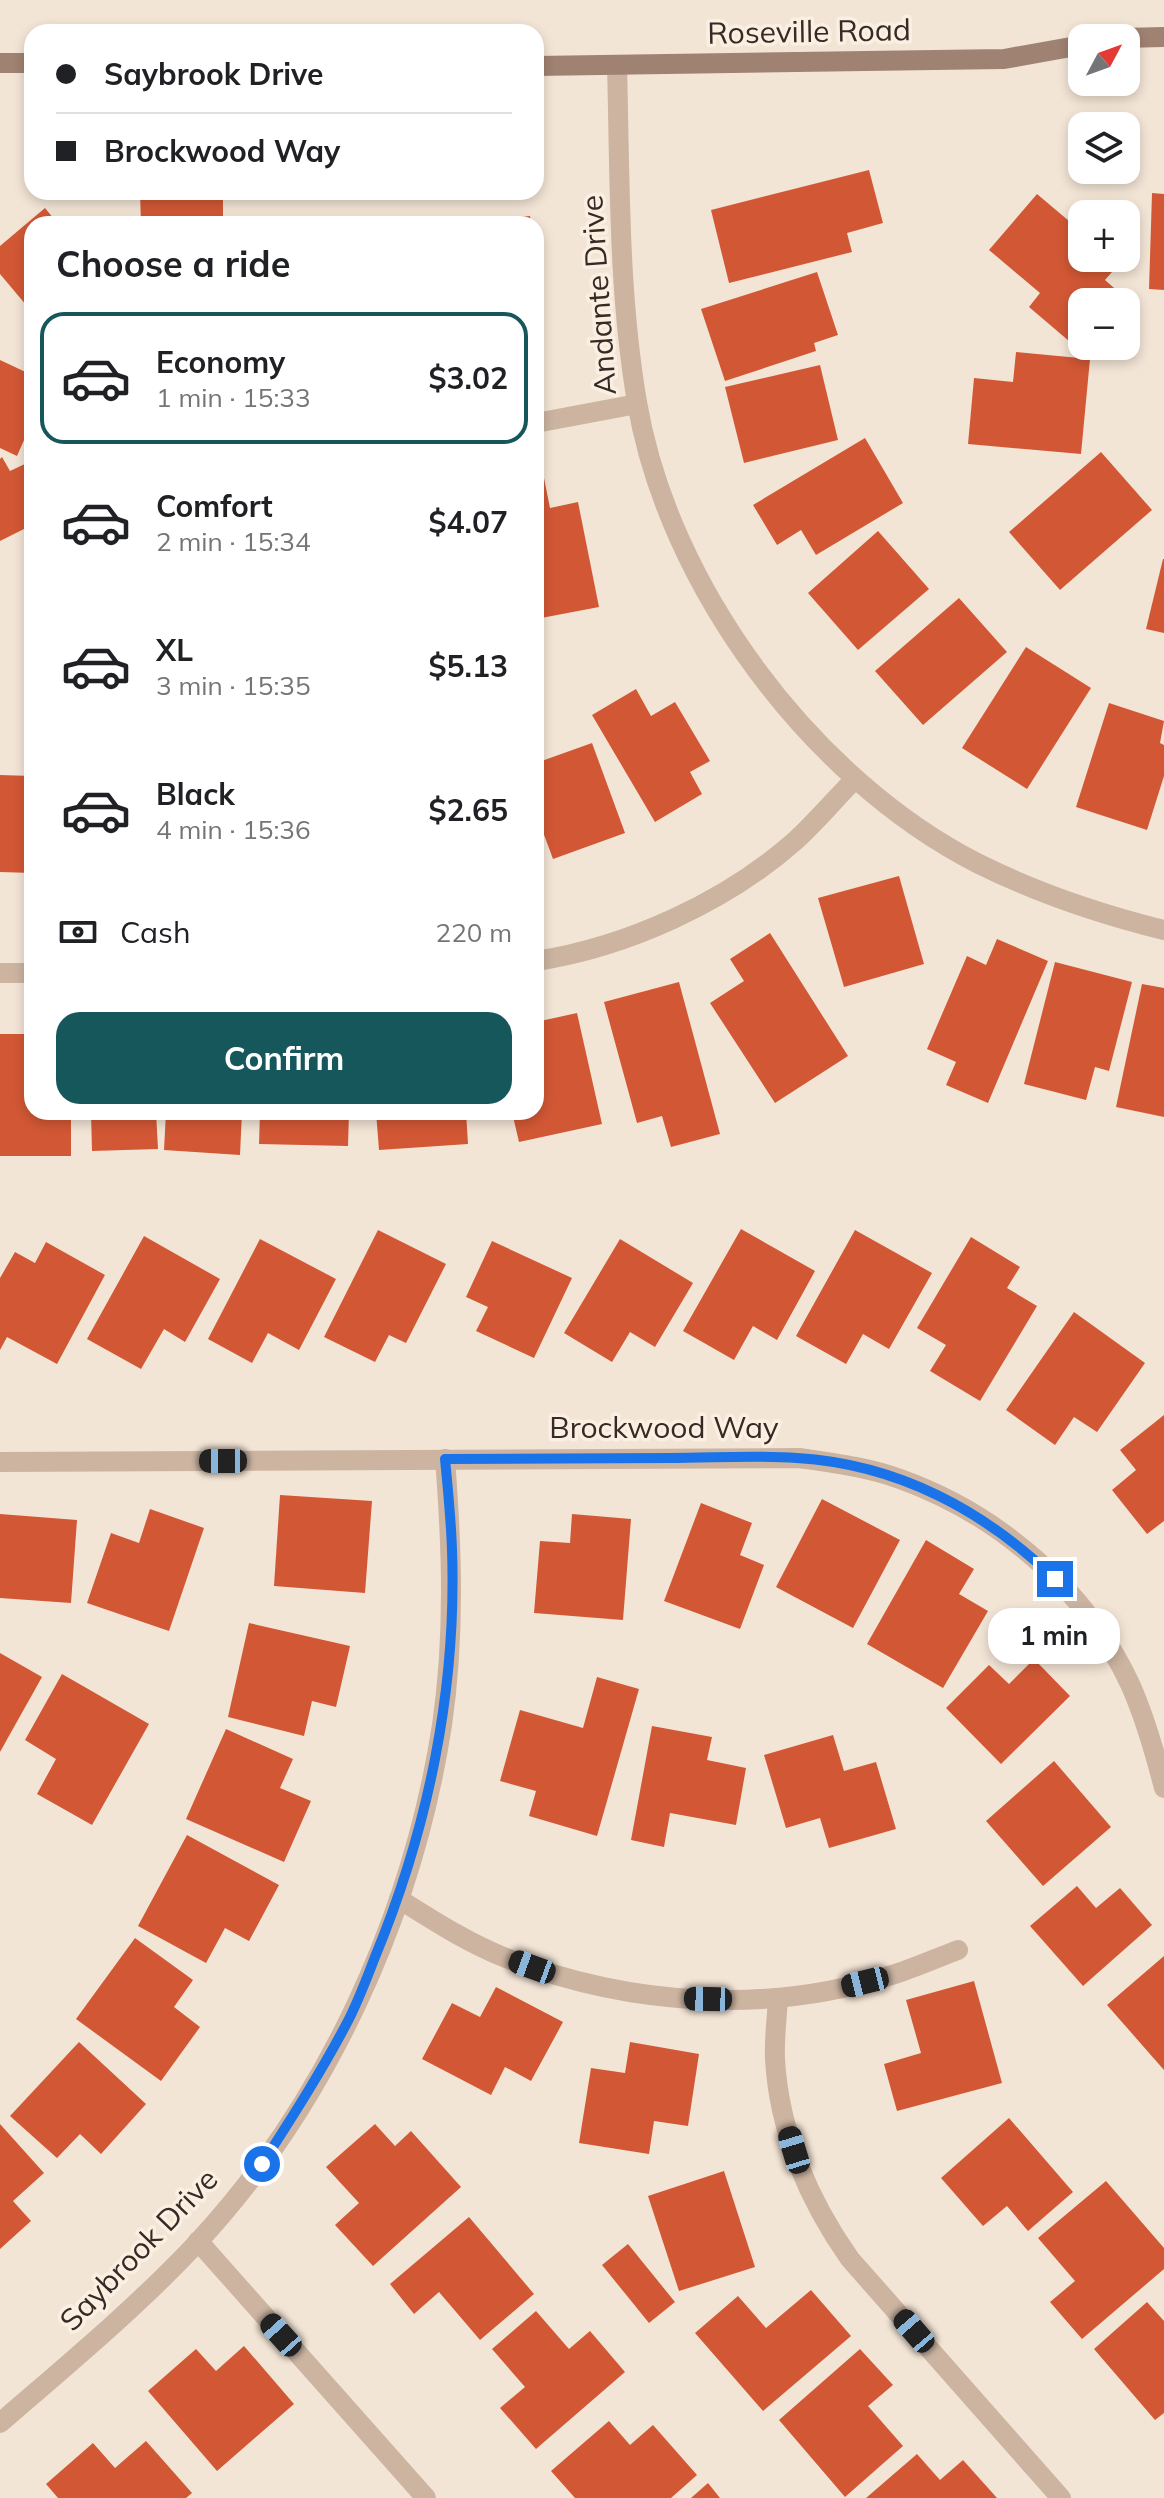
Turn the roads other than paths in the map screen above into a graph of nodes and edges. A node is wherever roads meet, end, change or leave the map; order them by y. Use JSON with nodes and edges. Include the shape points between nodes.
{"nodes":[{"id":1,"x":1164,"y":37,"type":"edge"},
{"id":2,"x":1140,"y":38,"type":"edge"},
{"id":3,"x":1068,"y":48,"type":"edge"},
{"id":4,"x":0,"y":63,"type":"edge"},
{"id":5,"x":24,"y":63,"type":"edge"},
{"id":6,"x":617,"y":65,"type":"junction"},
{"id":7,"x":544,"y":66,"type":"edge"},
{"id":8,"x":637,"y":404,"type":"junction"},
{"id":9,"x":544,"y":421,"type":"edge"},
{"id":10,"x":855,"y":779,"type":"junction"},
{"id":11,"x":1164,"y":930,"type":"edge"},
{"id":12,"x":544,"y":960,"type":"edge"},
{"id":13,"x":0,"y":973,"type":"edge"},
{"id":14,"x":24,"y":973,"type":"edge"},
{"id":15,"x":445,"y":1459,"type":"junction"},
{"id":16,"x":0,"y":1462,"type":"edge"},
{"id":17,"x":1164,"y":1788,"type":"edge"},
{"id":18,"x":399,"y":1899,"type":"junction"},
{"id":19,"x":958,"y":1950,"type":"dead end"},
{"id":20,"x":778,"y":1998,"type":"junction"},
{"id":21,"x":198,"y":2241,"type":"junction"},
{"id":22,"x":0,"y":2423,"type":"edge"},
{"id":23,"x":426,"y":2498,"type":"edge"},
{"id":24,"x":1061,"y":2498,"type":"edge"}],
"edges":[{"from":1,"to":2,"type":"main road"},
{"from":3,"to":6,"type":"main road","name":"Roseville Road","via":[[1004,59]]},
{"from":4,"to":5,"type":"main road"},
{"from":6,"to":7,"type":"main road","name":"Roseville Road"},
{"from":6,"to":8,"type":"street","name":"Andante Drive","via":[[625,311]]},
{"from":8,"to":9,"type":"street"},
{"from":8,"to":10,"type":"street","name":"Andante Drive","via":[[655,472],[711,602],[770,689]]},
{"from":10,"to":11,"type":"street","name":"Andante Drive","via":[[974,861],[1039,892]]},
{"from":10,"to":12,"type":"street","via":[[794,841],[734,885],[633,936]]},
{"from":13,"to":14,"type":"street"},
{"from":15,"to":16,"type":"street","name":"Brockwood Way"},
{"from":15,"to":17,"type":"street","name":"Brockwood Way","via":[[799,1458],[878,1472],[965,1508],[1022,1547],[1094,1623],[1129,1683]]},
{"from":15,"to":18,"type":"street","name":"Saybrook Drive","via":[[452,1550],[442,1723]]},
{"from":18,"to":20,"type":"street","via":[[450,1931],[560,1977],[678,1999]]},
{"from":18,"to":21,"type":"street","name":"Saybrook Drive","via":[[351,2016],[318,2077],[262,2164]]},
{"from":19,"to":20,"type":"street","via":[[894,1974]]},
{"from":20,"to":24,"type":"street","via":[[775,2060],[784,2120],[803,2179],[832,2234]]},
{"from":21,"to":22,"type":"street","name":"Saybrook Drive","via":[[135,2306]]},
{"from":21,"to":23,"type":"street"}]}
